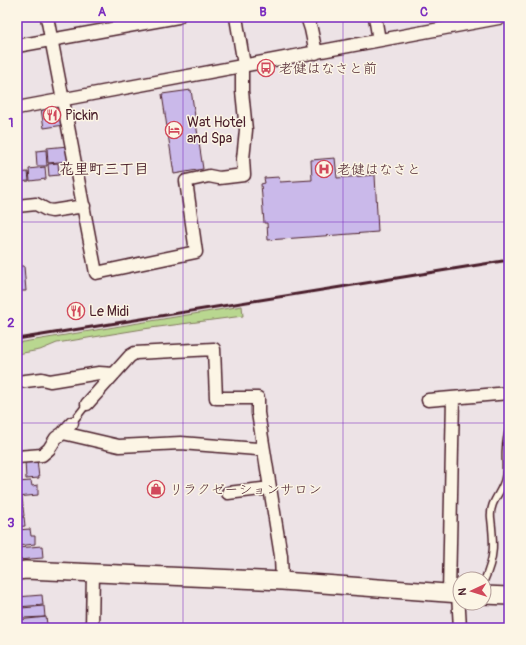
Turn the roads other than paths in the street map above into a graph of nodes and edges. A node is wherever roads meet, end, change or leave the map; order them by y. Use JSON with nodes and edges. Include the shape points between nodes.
{"nodes":[{"id":1,"x":47,"y":17,"type":"edge"},
{"id":2,"x":178,"y":17,"type":"edge"},
{"id":3,"x":236,"y":17,"type":"edge"},
{"id":4,"x":307,"y":17,"type":"edge"},
{"id":5,"x":375,"y":17,"type":"edge"},
{"id":6,"x":504,"y":17,"type":"edge"},
{"id":7,"x":483,"y":19,"type":"edge"},
{"id":8,"x":51,"y":39,"type":"junction"},
{"id":9,"x":379,"y":40,"type":"junction"},
{"id":10,"x":17,"y":46,"type":"edge"},
{"id":11,"x":316,"y":52,"type":"junction"},
{"id":12,"x":243,"y":66,"type":"junction"},
{"id":13,"x":63,"y":99,"type":"junction"},
{"id":14,"x":17,"y":108,"type":"edge"},
{"id":15,"x":17,"y":206,"type":"edge"},
{"id":16,"x":84,"y":206,"type":"junction"},
{"id":17,"x":114,"y":374,"type":"junction"},
{"id":18,"x":17,"y":382,"type":"edge"},
{"id":19,"x":509,"y":393,"type":"edge"},
{"id":20,"x":453,"y":398,"type":"junction"},
{"id":21,"x":428,"y":400,"type":"dead end"},
{"id":22,"x":87,"y":404,"type":"joint"},
{"id":23,"x":72,"y":423,"type":"joint"},
{"id":24,"x":509,"y":429,"type":"edge"},
{"id":25,"x":62,"y":433,"type":"junction"},
{"id":26,"x":263,"y":448,"type":"junction"},
{"id":27,"x":17,"y":457,"type":"edge"},
{"id":28,"x":270,"y":488,"type":"junction"},
{"id":29,"x":228,"y":493,"type":"dead end"},
{"id":30,"x":17,"y":571,"type":"edge"},
{"id":31,"x":455,"y":571,"type":"edge"},
{"id":32,"x":488,"y":571,"type":"edge"},
{"id":33,"x":93,"y":573,"type":"junction"},
{"id":34,"x":282,"y":581,"type":"junction"},
{"id":35,"x":452,"y":594,"type":"edge"},
{"id":36,"x":492,"y":595,"type":"edge"},
{"id":37,"x":509,"y":596,"type":"edge"},
{"id":38,"x":458,"y":611,"type":"edge"},
{"id":39,"x":92,"y":628,"type":"edge"},
{"id":40,"x":460,"y":628,"type":"edge"}],
"edges":[{"from":1,"to":8,"type":"street"},
{"from":2,"to":8,"type":"street"},
{"from":3,"to":12,"type":"street"},
{"from":4,"to":11,"type":"street"},
{"from":5,"to":9,"type":"street"},
{"from":6,"to":7,"type":"street"},
{"from":7,"to":9,"type":"street"},
{"from":8,"to":10,"type":"street"},
{"from":8,"to":13,"type":"street"},
{"from":9,"to":11,"type":"street"},
{"from":11,"to":12,"type":"street"},
{"from":12,"to":13,"type":"street"},
{"from":12,"to":16,"type":"street","via":[[242,91],[246,130],[244,175],[219,178],[209,176],[186,181],[196,252],[96,273]]},
{"from":13,"to":14,"type":"street"},
{"from":13,"to":16,"type":"street"},
{"from":15,"to":16,"type":"street","via":[[36,204],[52,211]]},
{"from":17,"to":18,"type":"street","via":[[98,373],[50,381],[42,379]]},
{"from":17,"to":22,"type":"street"},
{"from":17,"to":26,"type":"street","via":[[134,353],[214,349],[216,398],[258,398]]},
{"from":19,"to":20,"type":"street"},
{"from":20,"to":21,"type":"street"},
{"from":20,"to":31,"type":"street"},
{"from":22,"to":23,"type":"lane"},
{"from":23,"to":25,"type":"street"},
{"from":24,"to":32,"type":"lane","via":[[506,478],[494,499],[491,519],[494,535],[492,560]]},
{"from":25,"to":26,"type":"street","via":[[119,446],[181,443]]},
{"from":25,"to":27,"type":"street","via":[[42,455]]},
{"from":26,"to":28,"type":"street"},
{"from":28,"to":29,"type":"street"},
{"from":28,"to":34,"type":"street","via":[[281,556]]},
{"from":30,"to":33,"type":"street"},
{"from":33,"to":34,"type":"street"},
{"from":33,"to":39,"type":"street"},
{"from":34,"to":35,"type":"street"},
{"from":36,"to":37,"type":"street"},
{"from":38,"to":40,"type":"street"}]}
